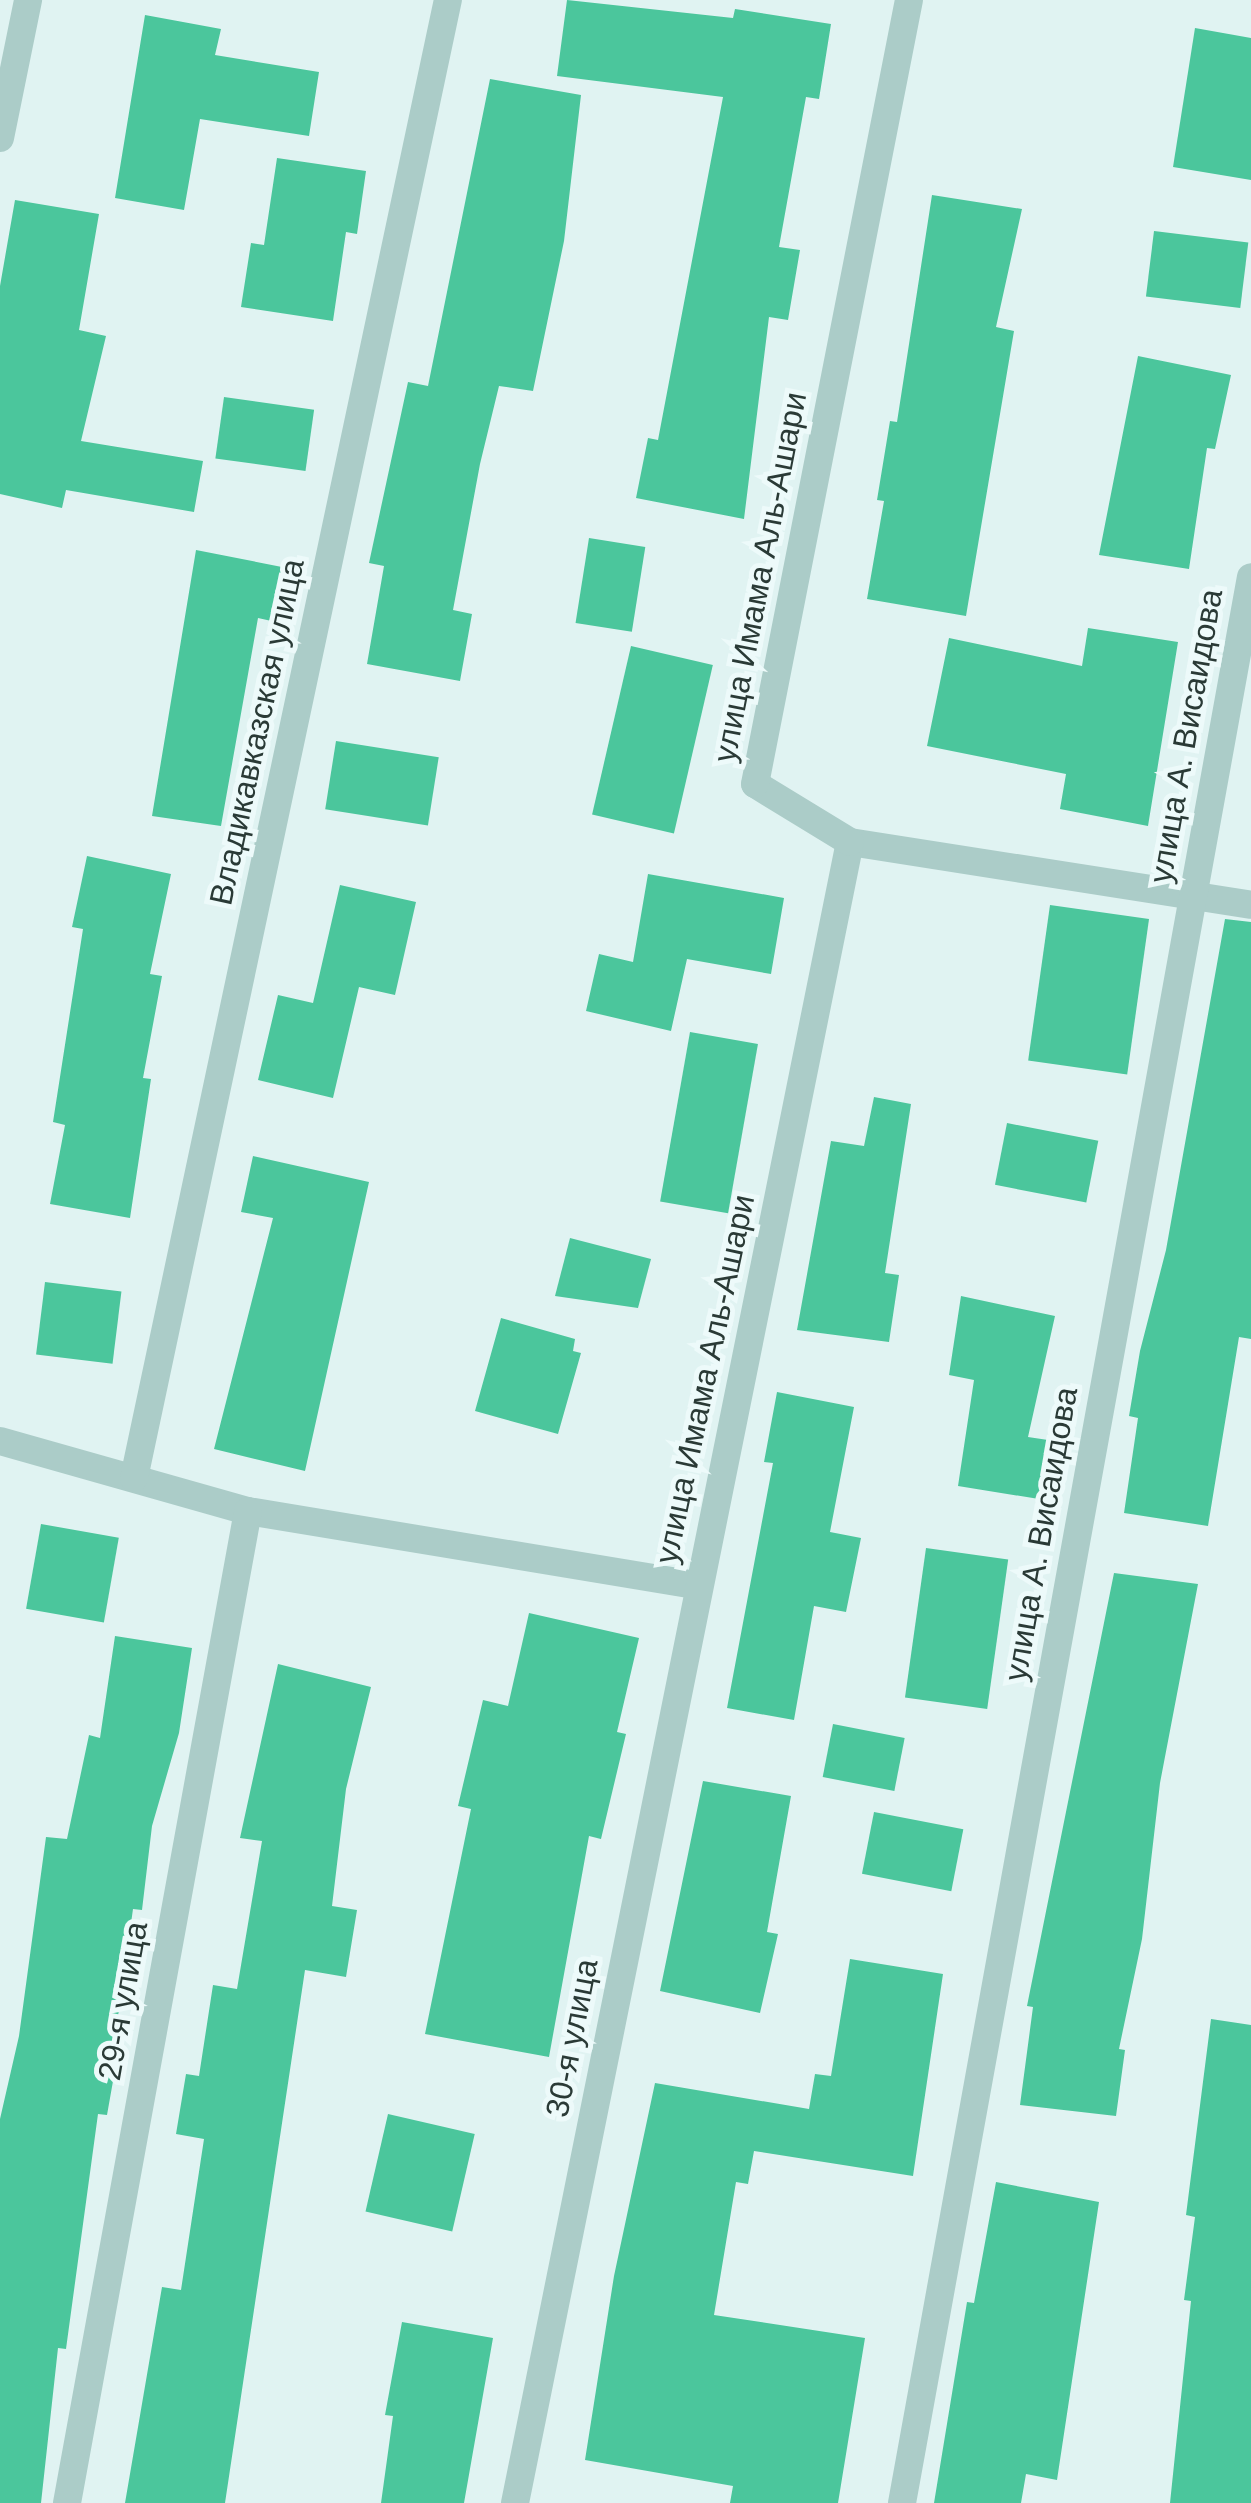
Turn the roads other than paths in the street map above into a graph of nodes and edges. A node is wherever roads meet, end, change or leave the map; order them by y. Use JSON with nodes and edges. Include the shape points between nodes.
{"nodes":[{"id":1,"x":28,"y":0,"type":"edge"},
{"id":2,"x":448,"y":0,"type":"edge"},
{"id":3,"x":909,"y":0,"type":"edge"},
{"id":4,"x":0,"y":138,"type":"edge"},
{"id":5,"x":1251,"y":577,"type":"edge"},
{"id":6,"x":850,"y":842,"type":"junction"},
{"id":7,"x":1192,"y":895,"type":"junction"},
{"id":8,"x":1251,"y":905,"type":"edge"},
{"id":9,"x":0,"y":1441,"type":"edge"},
{"id":10,"x":134,"y":1478,"type":"junction"},
{"id":11,"x":248,"y":1511,"type":"junction"},
{"id":12,"x":699,"y":1586,"type":"junction"},
{"id":13,"x":67,"y":2503,"type":"edge"},
{"id":14,"x":514,"y":2503,"type":"edge"},
{"id":15,"x":902,"y":2503,"type":"edge"}],
"edges":[{"from":1,"to":4,"type":"street"},
{"from":2,"to":10,"type":"street","name":"Владикавказская улица"},
{"from":3,"to":6,"type":"street","name":"улица Имама Аль-Ашари","via":[[755,784]]},
{"from":5,"to":7,"type":"street","name":"улица А. Висаидова"},
{"from":6,"to":7,"type":"street"},
{"from":6,"to":12,"type":"street","name":"улица Имама Аль-Ашари"},
{"from":7,"to":8,"type":"street"},
{"from":7,"to":15,"type":"street","name":"улица А. Висаидова"},
{"from":9,"to":10,"type":"street"},
{"from":10,"to":11,"type":"street"},
{"from":11,"to":12,"type":"street"},
{"from":11,"to":13,"type":"street","name":"29-я улица"},
{"from":12,"to":14,"type":"street","name":"30-я улица"}]}
